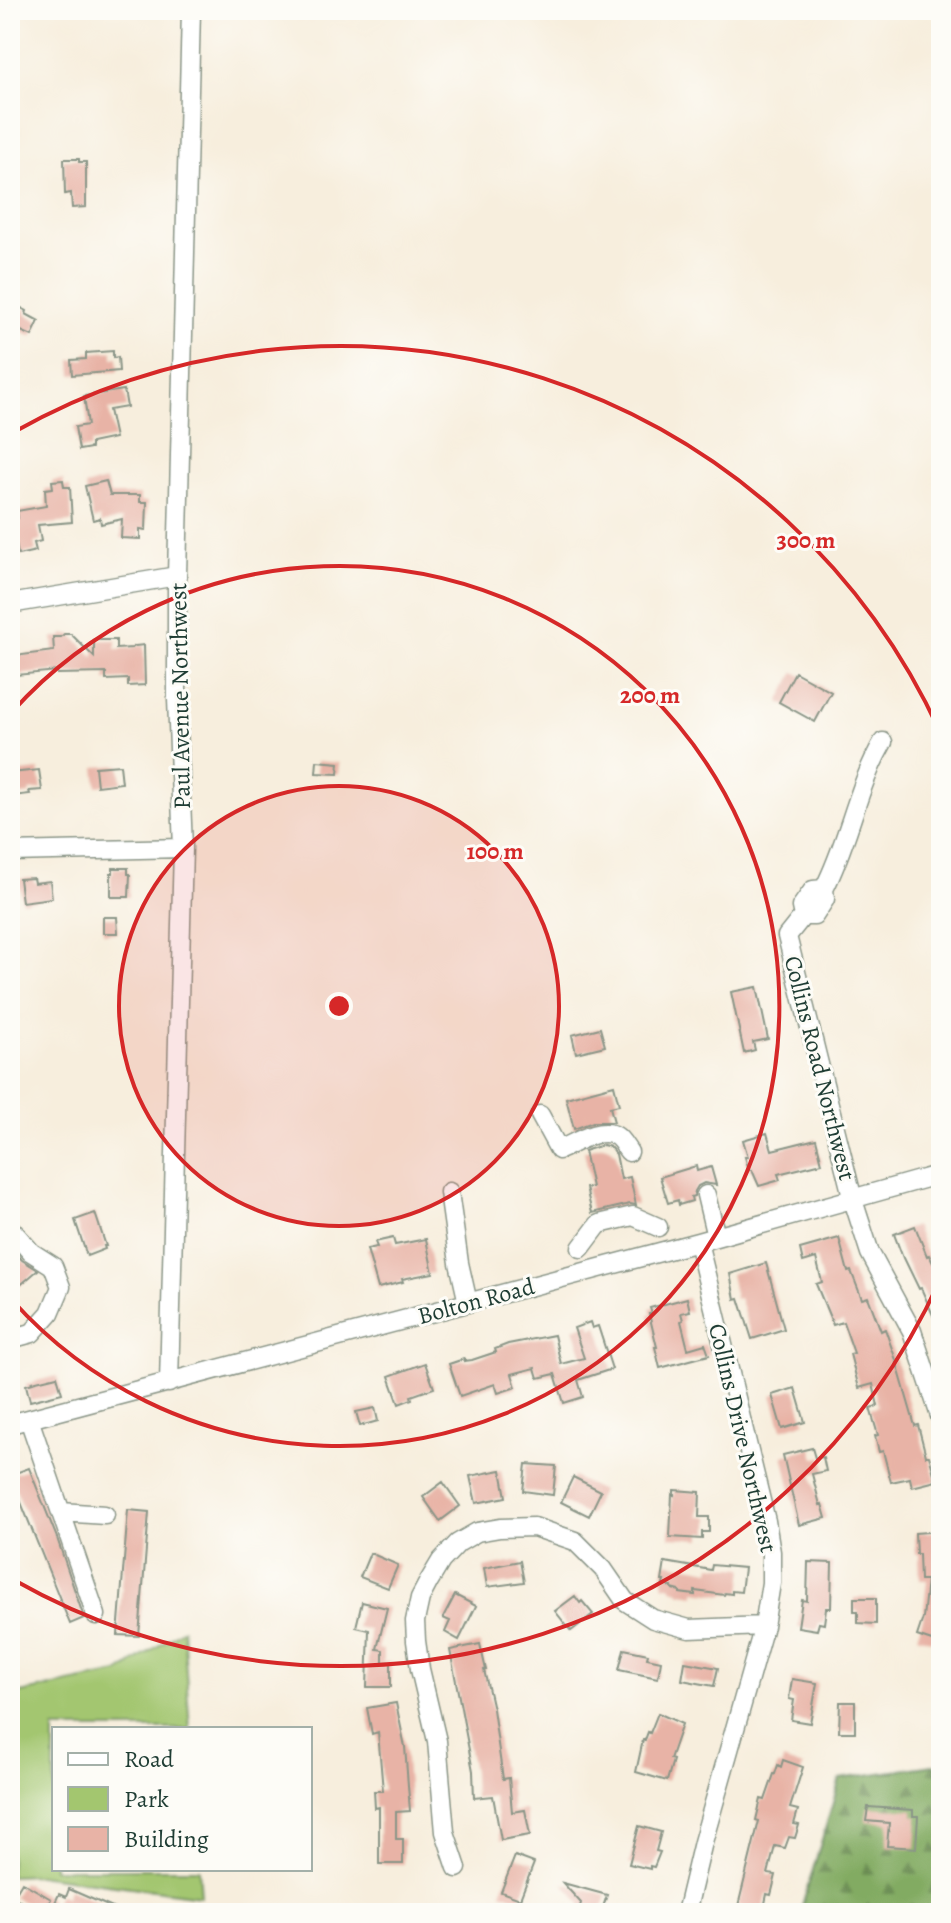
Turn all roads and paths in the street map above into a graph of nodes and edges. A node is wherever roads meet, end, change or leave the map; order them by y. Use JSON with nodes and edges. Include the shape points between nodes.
{"nodes":[{"id":1,"x":191,"y":10,"type":"edge"},
{"id":2,"x":177,"y":576,"type":"junction"},
{"id":3,"x":10,"y":604,"type":"edge"},
{"id":4,"x":883,"y":742,"type":"dead end"},
{"id":5,"x":183,"y":848,"type":"junction"},
{"id":6,"x":10,"y":852,"type":"edge"},
{"id":7,"x":540,"y":1115,"type":"dead end"},
{"id":8,"x":629,"y":1152,"type":"dead end"},
{"id":9,"x":941,"y":1174,"type":"edge"},
{"id":10,"x":449,"y":1192,"type":"dead end"},
{"id":11,"x":706,"y":1195,"type":"dead end"},
{"id":12,"x":853,"y":1200,"type":"junction"},
{"id":13,"x":10,"y":1228,"type":"edge"},
{"id":14,"x":716,"y":1237,"type":"junction"},
{"id":15,"x":698,"y":1242,"type":"junction"},
{"id":16,"x":668,"y":1250,"type":"junction"},
{"id":17,"x":587,"y":1272,"type":"junction"},
{"id":18,"x":468,"y":1303,"type":"junction"},
{"id":19,"x":10,"y":1339,"type":"edge"},
{"id":20,"x":169,"y":1383,"type":"junction"},
{"id":21,"x":936,"y":1385,"type":"edge"},
{"id":22,"x":29,"y":1419,"type":"junction"},
{"id":23,"x":941,"y":1419,"type":"edge"},
{"id":24,"x":10,"y":1424,"type":"edge"},
{"id":25,"x":61,"y":1512,"type":"junction"},
{"id":26,"x":105,"y":1515,"type":"dead end"},
{"id":27,"x":96,"y":1615,"type":"dead end"},
{"id":28,"x":764,"y":1626,"type":"junction"},
{"id":29,"x":457,"y":1868,"type":"dead end"},
{"id":30,"x":686,"y":1913,"type":"edge"}],
"edges":[{"from":1,"to":2,"type":"street","name":"Paul Avenue Northwest"},
{"from":2,"to":3,"type":"street"},
{"from":2,"to":5,"type":"street","name":"Paul Avenue Northwest"},
{"from":4,"to":12,"type":"street","name":"Collins Road Northwest","via":[[858,795],[825,899],[814,916],[803,916],[787,936]]},
{"from":5,"to":6,"type":"street"},
{"from":5,"to":20,"type":"street","name":"Paul Avenue Northwest"},
{"from":7,"to":8,"type":"street","via":[[559,1150],[578,1149],[593,1134],[604,1132],[617,1137]]},
{"from":9,"to":12,"type":"street","name":"Bolton Road"},
{"from":10,"to":18,"type":"street"},
{"from":11,"to":14,"type":"street"},
{"from":12,"to":14,"type":"street","name":"Bolton Road"},
{"from":12,"to":21,"type":"street","name":"Collins Road Northwest","via":[[870,1253]]},
{"from":13,"to":19,"type":"street","via":[[31,1252],[53,1266],[61,1287],[50,1313],[32,1333]]},
{"from":14,"to":15,"type":"street","name":"Bolton Road"},
{"from":15,"to":16,"type":"street","name":"Bolton Road"},
{"from":15,"to":28,"type":"street","name":"Collins Drive Northwest","via":[[766,1521],[771,1583]]},
{"from":16,"to":17,"type":"street","name":"Bolton Road"},
{"from":16,"to":17,"type":"street","via":[[656,1220],[633,1216],[599,1224],[580,1244]]},
{"from":17,"to":18,"type":"street","name":"Bolton Road"},
{"from":18,"to":20,"type":"street","name":"Bolton Road"},
{"from":20,"to":22,"type":"street","name":"Bolton Road"},
{"from":21,"to":23,"type":"street","name":"Collins Road Northwest"},
{"from":22,"to":24,"type":"street","name":"Bolton Road"},
{"from":22,"to":25,"type":"street"},
{"from":25,"to":26,"type":"street"},
{"from":25,"to":27,"type":"street"},
{"from":28,"to":29,"type":"street","via":[[689,1629],[653,1619],[625,1601],[575,1541],[534,1527],[477,1532],[458,1543],[429,1581],[415,1621],[437,1741],[445,1832]]},
{"from":28,"to":30,"type":"street","name":"Collins Drive Northwest"}]}
